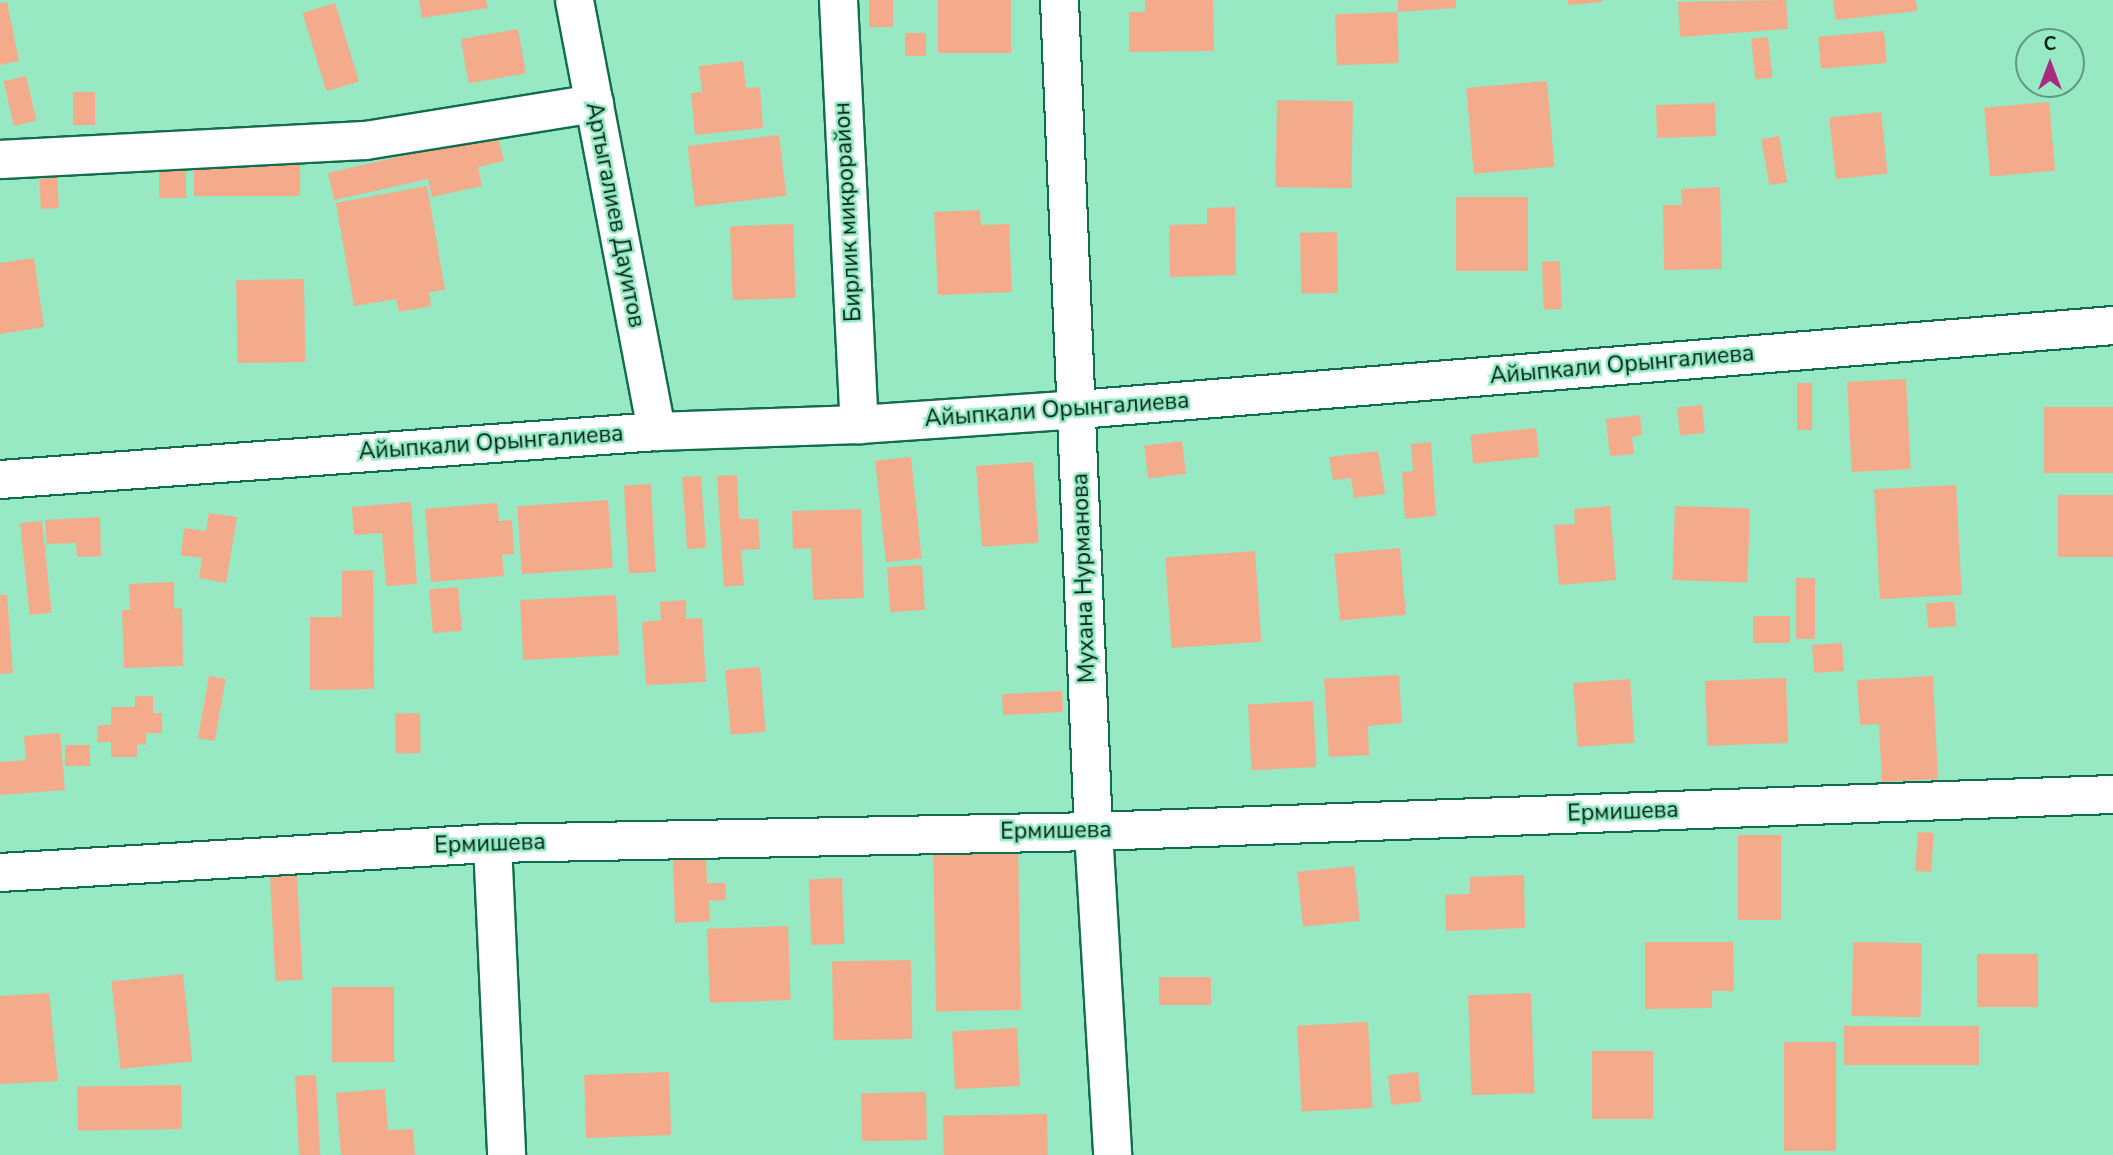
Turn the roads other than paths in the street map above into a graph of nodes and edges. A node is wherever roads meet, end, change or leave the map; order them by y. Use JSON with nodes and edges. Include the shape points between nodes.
{"nodes":[{"id":1,"x":574,"y":0,"type":"edge"},
{"id":2,"x":838,"y":0,"type":"edge"},
{"id":3,"x":1059,"y":0,"type":"edge"},
{"id":4,"x":594,"y":103,"type":"junction"},
{"id":5,"x":0,"y":159,"type":"edge"},
{"id":6,"x":2113,"y":326,"type":"edge"},
{"id":7,"x":1077,"y":409,"type":"junction"},
{"id":8,"x":859,"y":424,"type":"junction"},
{"id":9,"x":656,"y":431,"type":"junction"},
{"id":10,"x":0,"y":479,"type":"edge"},
{"id":11,"x":2113,"y":794,"type":"edge"},
{"id":12,"x":1093,"y":831,"type":"junction"},
{"id":13,"x":492,"y":843,"type":"junction"},
{"id":14,"x":0,"y":872,"type":"edge"},
{"id":15,"x":506,"y":1155,"type":"edge"},
{"id":16,"x":1112,"y":1155,"type":"edge"}],
"edges":[{"from":1,"to":4,"type":"street","name":"Артыгалиев Дауитов"},
{"from":2,"to":8,"type":"street","name":"Бирлик микрорайон"},
{"from":3,"to":7,"type":"street","name":"Мухана Нурманова"},
{"from":4,"to":5,"type":"street","via":[[365,140]]},
{"from":4,"to":9,"type":"street","name":"Артыгалиев Дауитов"},
{"from":6,"to":7,"type":"street","name":"Айыпкали Орынгалиева"},
{"from":7,"to":8,"type":"street","name":"Айыпкали Орынгалиева"},
{"from":7,"to":12,"type":"street","name":"Мухана Нурманова"},
{"from":8,"to":9,"type":"street","name":"Айыпкали Орынгалиева"},
{"from":9,"to":10,"type":"street","name":"Айыпкали Орынгалиева"},
{"from":11,"to":12,"type":"street","name":"Ермишева"},
{"from":12,"to":13,"type":"street","name":"Ермишева"},
{"from":12,"to":16,"type":"street","name":"Мухана Нурманова"},
{"from":13,"to":14,"type":"street","name":"Ермишева"},
{"from":13,"to":15,"type":"street"}]}
